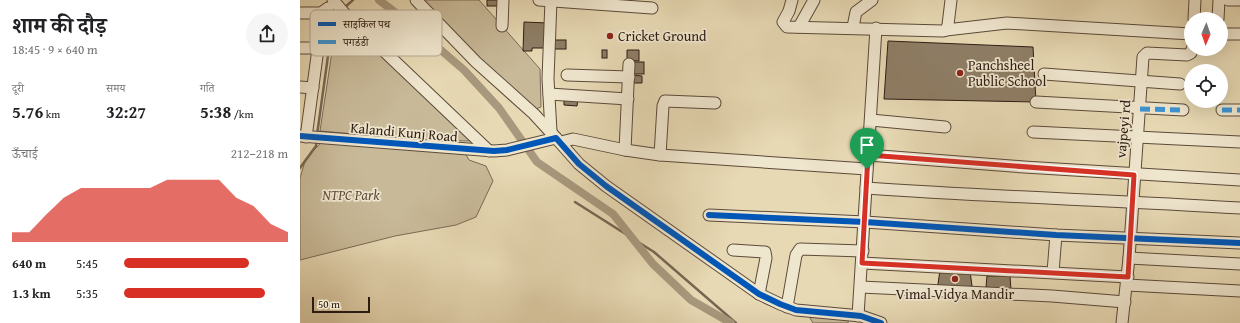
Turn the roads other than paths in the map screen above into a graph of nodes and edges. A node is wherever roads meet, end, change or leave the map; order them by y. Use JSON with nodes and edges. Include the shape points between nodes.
{"nodes":[{"id":1,"x":416,"y":0,"type":"edge"},
{"id":2,"x":503,"y":0,"type":"edge"},
{"id":3,"x":539,"y":0,"type":"edge"},
{"id":4,"x":551,"y":0,"type":"edge"},
{"id":5,"x":814,"y":0,"type":"edge"},
{"id":6,"x":872,"y":0,"type":"edge"},
{"id":7,"x":951,"y":0,"type":"edge"},
{"id":8,"x":1195,"y":0,"type":"edge"},
{"id":9,"x":1219,"y":0,"type":"edge"},
{"id":10,"x":1228,"y":0,"type":"edge"},
{"id":11,"x":1240,"y":0,"type":"edge"},
{"id":12,"x":791,"y":1,"type":"edge"},
{"id":13,"x":338,"y":6,"type":"edge"},
{"id":14,"x":652,"y":8,"type":"dead end"},
{"id":15,"x":328,"y":10,"type":"edge"},
{"id":16,"x":426,"y":10,"type":"edge"},
{"id":17,"x":1194,"y":12,"type":"edge"},
{"id":18,"x":1218,"y":12,"type":"edge"},
{"id":19,"x":310,"y":13,"type":"edge"},
{"id":20,"x":300,"y":14,"type":"edge"},
{"id":21,"x":502,"y":26,"type":"dead end"},
{"id":22,"x":799,"y":26,"type":"junction"},
{"id":23,"x":442,"y":27,"type":"edge"},
{"id":24,"x":853,"y":27,"type":"junction"},
{"id":25,"x":876,"y":28,"type":"junction"},
{"id":26,"x":946,"y":30,"type":"junction"},
{"id":27,"x":1184,"y":34,"type":"edge"},
{"id":28,"x":1228,"y":34,"type":"edge"},
{"id":29,"x":1240,"y":34,"type":"edge"},
{"id":30,"x":1184,"y":55,"type":"edge"},
{"id":31,"x":317,"y":56,"type":"edge"},
{"id":32,"x":390,"y":56,"type":"edge"},
{"id":33,"x":630,"y":64,"type":"dead end"},
{"id":34,"x":1044,"y":74,"type":"dead end"},
{"id":35,"x":567,"y":75,"type":"dead end"},
{"id":36,"x":629,"y":77,"type":"junction"},
{"id":37,"x":1142,"y":81,"type":"junction"},
{"id":38,"x":1180,"y":84,"type":"dead end"},
{"id":39,"x":300,"y":87,"type":"edge"},
{"id":40,"x":313,"y":88,"type":"junction"},
{"id":41,"x":549,"y":94,"type":"junction"},
{"id":42,"x":628,"y":99,"type":"junction"},
{"id":43,"x":1036,"y":102,"type":"dead end"},
{"id":44,"x":715,"y":103,"type":"dead end"},
{"id":45,"x":1140,"y":109,"type":"junction"},
{"id":46,"x":1183,"y":110,"type":"dead end"},
{"id":47,"x":1222,"y":110,"type":"dead end"},
{"id":48,"x":1240,"y":110,"type":"edge"},
{"id":49,"x":871,"y":120,"type":"junction"},
{"id":50,"x":945,"y":127,"type":"dead end"},
{"id":51,"x":1033,"y":132,"type":"dead end"},
{"id":52,"x":310,"y":137,"type":"edge"},
{"id":53,"x":556,"y":137,"type":"junction"},
{"id":54,"x":1137,"y":138,"type":"junction"},
{"id":55,"x":1240,"y":142,"type":"edge"},
{"id":56,"x":625,"y":150,"type":"junction"},
{"id":57,"x":489,"y":151,"type":"junction"},
{"id":58,"x":660,"y":154,"type":"junction"},
{"id":59,"x":868,"y":155,"type":"junction"},
{"id":60,"x":867,"y":169,"type":"junction"},
{"id":61,"x":1134,"y":175,"type":"junction"},
{"id":62,"x":1240,"y":180,"type":"edge"},
{"id":63,"x":866,"y":188,"type":"junction"},
{"id":64,"x":1133,"y":201,"type":"junction"},
{"id":65,"x":1240,"y":208,"type":"edge"},
{"id":66,"x":709,"y":215,"type":"dead end"},
{"id":67,"x":864,"y":222,"type":"junction"},
{"id":68,"x":1056,"y":235,"type":"junction"},
{"id":69,"x":1130,"y":238,"type":"junction"},
{"id":70,"x":1240,"y":243,"type":"edge"},
{"id":71,"x":733,"y":250,"type":"dead end"},
{"id":72,"x":863,"y":251,"type":"junction"},
{"id":73,"x":1129,"y":258,"type":"junction"},
{"id":74,"x":862,"y":263,"type":"junction"},
{"id":75,"x":1240,"y":264,"type":"edge"},
{"id":76,"x":1053,"y":272,"type":"junction"},
{"id":77,"x":1127,"y":281,"type":"junction"},
{"id":78,"x":861,"y":287,"type":"junction"},
{"id":79,"x":1240,"y":291,"type":"edge"},
{"id":80,"x":759,"y":294,"type":"junction"},
{"id":81,"x":1125,"y":302,"type":"junction"},
{"id":82,"x":787,"y":308,"type":"junction"},
{"id":83,"x":858,"y":316,"type":"junction"},
{"id":84,"x":881,"y":323,"type":"edge"},
{"id":85,"x":1122,"y":323,"type":"edge"}],
"edges":[{"from":1,"to":16,"type":"street"},
{"from":2,"to":21,"type":"street"},
{"from":3,"to":4,"type":"street"},
{"from":4,"to":14,"type":"street"},
{"from":4,"to":41,"type":"street"},
{"from":5,"to":22,"type":"street"},
{"from":6,"to":24,"type":"street","via":[[856,12]]},
{"from":7,"to":26,"type":"street"},
{"from":8,"to":17,"type":"street"},
{"from":9,"to":18,"type":"street"},
{"from":10,"to":11,"type":"street"},
{"from":12,"to":22,"type":"street","via":[[783,24],[787,27]]},
{"from":13,"to":15,"type":"street"},
{"from":19,"to":20,"type":"street"},
{"from":22,"to":24,"type":"street"},
{"from":23,"to":53,"type":"street"},
{"from":24,"to":25,"type":"street"},
{"from":25,"to":26,"type":"street"},
{"from":25,"to":49,"type":"street"},
{"from":26,"to":27,"type":"street","via":[[1007,23]]},
{"from":28,"to":29,"type":"street"},
{"from":30,"to":37,"type":"street","name":"vajpeyi rd","via":[[1145,54],[1142,57]]},
{"from":31,"to":40,"type":"street"},
{"from":32,"to":57,"type":"street"},
{"from":33,"to":36,"type":"street"},
{"from":34,"to":37,"type":"street"},
{"from":35,"to":36,"type":"street"},
{"from":36,"to":42,"type":"street"},
{"from":37,"to":38,"type":"street"},
{"from":37,"to":45,"type":"street","name":"vajpeyi rd"},
{"from":39,"to":40,"type":"street"},
{"from":40,"to":52,"type":"street"},
{"from":41,"to":42,"type":"street"},
{"from":41,"to":53,"type":"street"},
{"from":42,"to":56,"type":"street"},
{"from":43,"to":45,"type":"street"},
{"from":44,"to":58,"type":"street","via":[[665,101]]},
{"from":45,"to":46,"type":"street"},
{"from":45,"to":54,"type":"street","name":"vajpeyi rd"},
{"from":47,"to":48,"type":"street"},
{"from":49,"to":50,"type":"street"},
{"from":49,"to":59,"type":"street"},
{"from":51,"to":54,"type":"street"},
{"from":52,"to":57,"type":"street","name":"Kalandi Kunj Road"},
{"from":53,"to":56,"type":"street","name":"Kalandi Kunj Road"},
{"from":53,"to":57,"type":"street","name":"Kalandi Kunj Road","via":[[507,150]]},
{"from":53,"to":80,"type":"street","via":[[579,164],[606,186]]},
{"from":54,"to":55,"type":"street"},
{"from":54,"to":61,"type":"street","name":"vajpeyi rd"},
{"from":56,"to":58,"type":"street","name":"Kalandi Kunj Road"},
{"from":58,"to":60,"type":"street","name":"Kalandi Kunj Road"},
{"from":59,"to":60,"type":"street"},
{"from":59,"to":61,"type":"street"},
{"from":60,"to":63,"type":"street"},
{"from":61,"to":62,"type":"street"},
{"from":61,"to":64,"type":"street","name":"vajpeyi rd"},
{"from":63,"to":64,"type":"street","via":[[994,197]]},
{"from":63,"to":67,"type":"street"},
{"from":64,"to":65,"type":"street"},
{"from":64,"to":69,"type":"street","name":"vajpeyi rd"},
{"from":66,"to":67,"type":"street"},
{"from":67,"to":68,"type":"street"},
{"from":67,"to":72,"type":"street"},
{"from":68,"to":69,"type":"street"},
{"from":68,"to":76,"type":"street"},
{"from":69,"to":70,"type":"street"},
{"from":69,"to":73,"type":"street","name":"vajpeyi rd"},
{"from":71,"to":80,"type":"street","via":[[765,252]]},
{"from":72,"to":74,"type":"street"},
{"from":72,"to":82,"type":"street","via":[[800,249],[796,255]]},
{"from":73,"to":75,"type":"street"},
{"from":73,"to":77,"type":"street","name":"vajpeyi rd"},
{"from":74,"to":76,"type":"street"},
{"from":74,"to":78,"type":"street"},
{"from":76,"to":77,"type":"street"},
{"from":77,"to":79,"type":"street"},
{"from":77,"to":81,"type":"street","name":"vajpeyi rd"},
{"from":78,"to":81,"type":"street"},
{"from":78,"to":83,"type":"street"},
{"from":80,"to":82,"type":"street"},
{"from":81,"to":85,"type":"street","name":"vajpeyi rd"},
{"from":82,"to":83,"type":"street"},
{"from":83,"to":84,"type":"street"}]}
